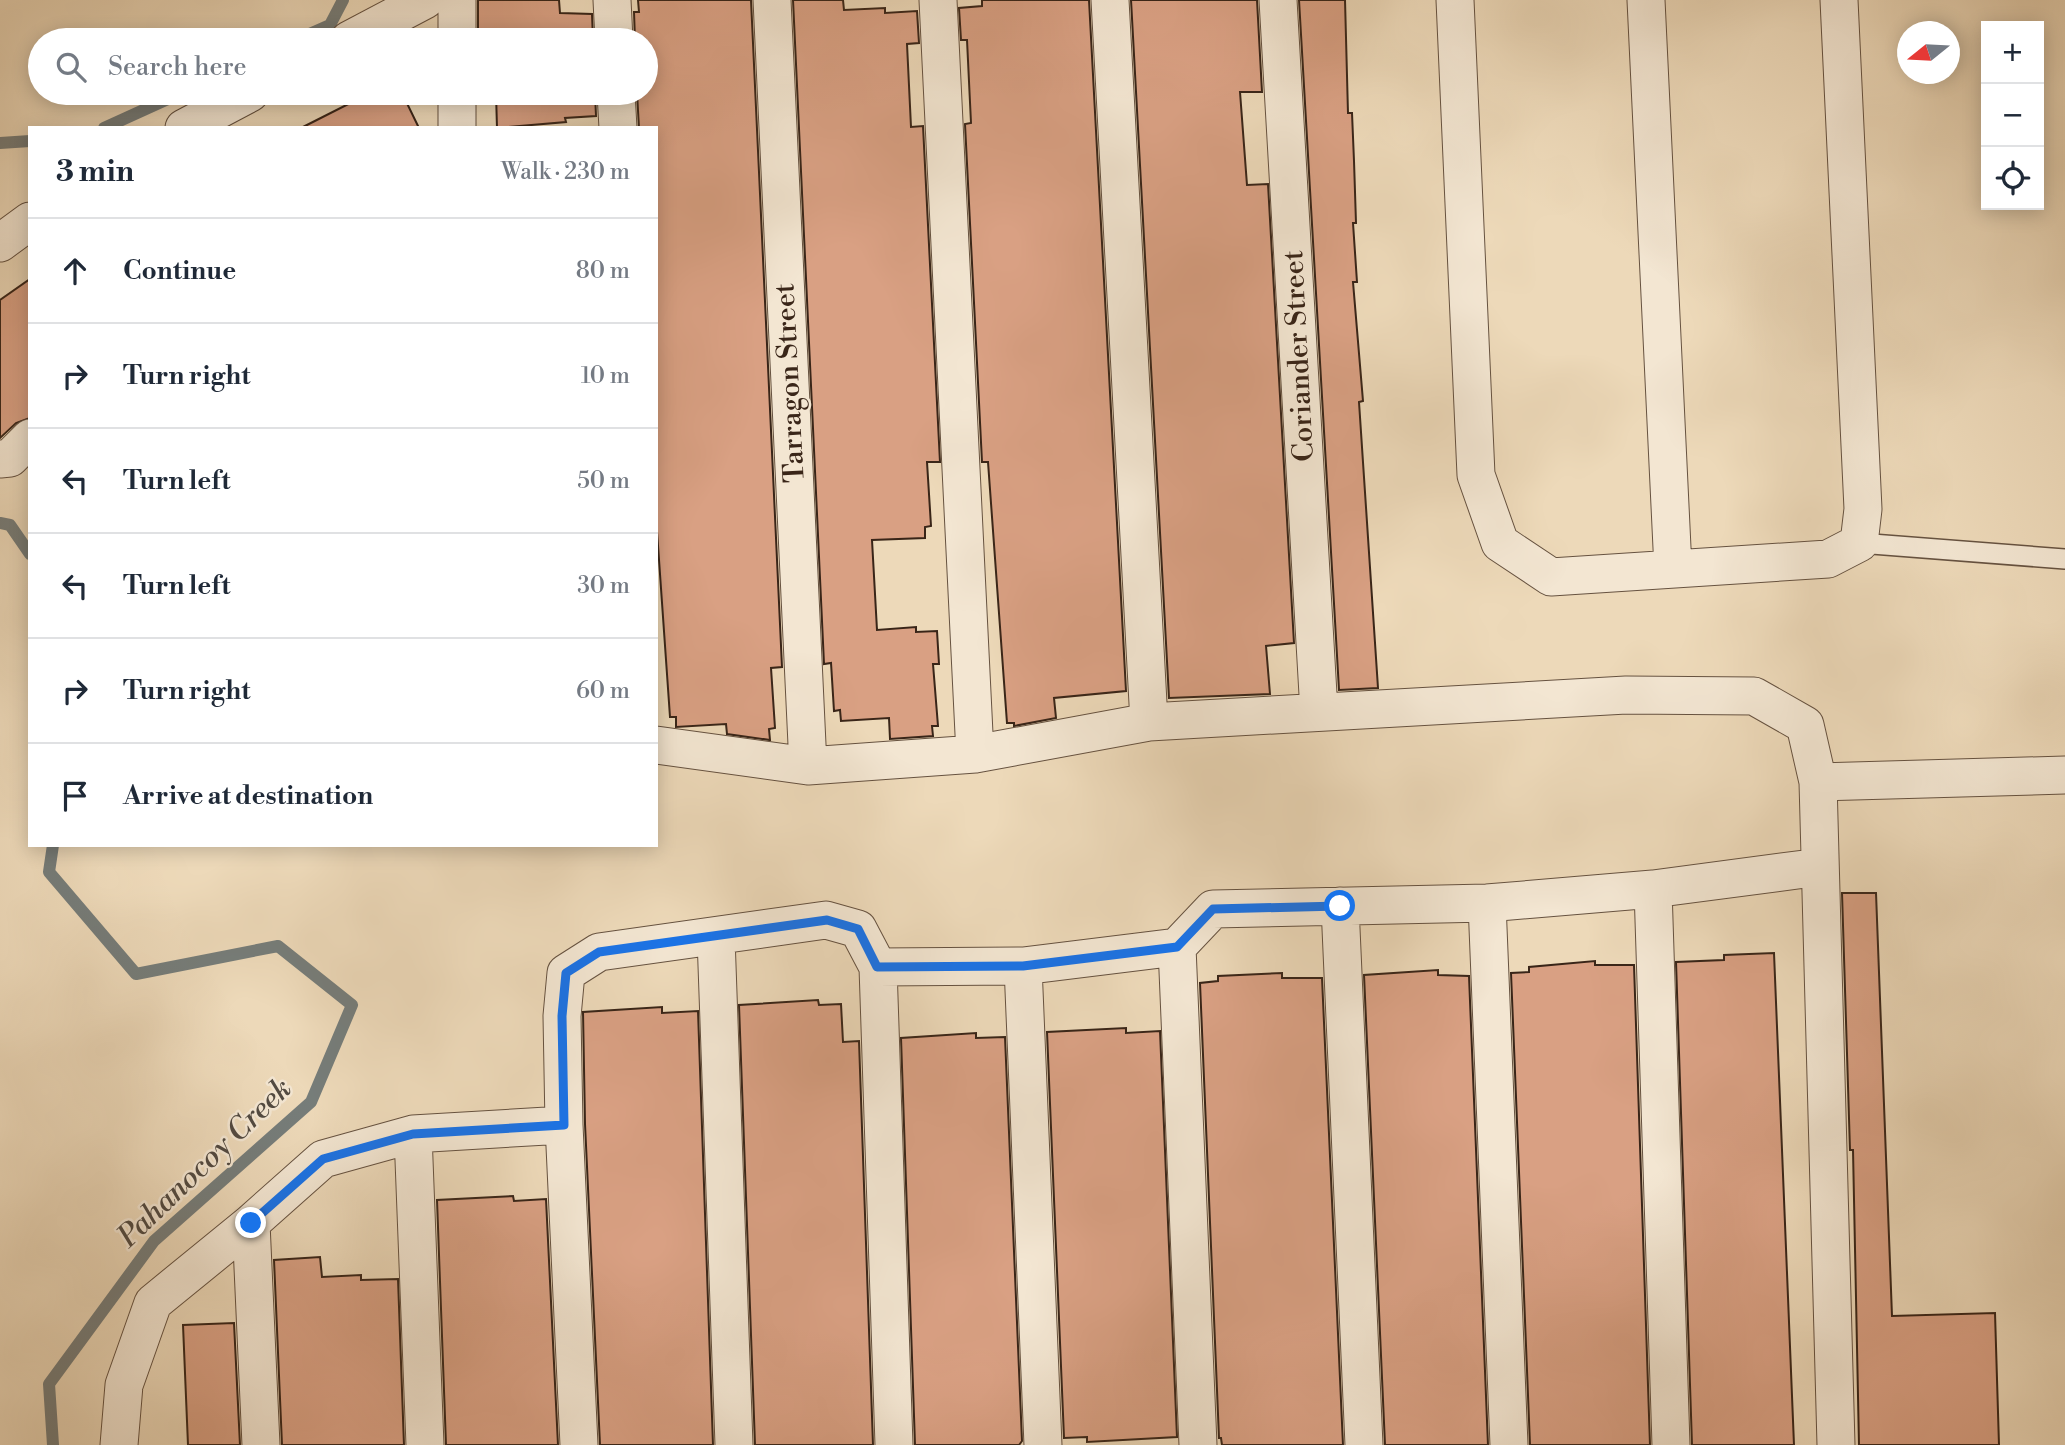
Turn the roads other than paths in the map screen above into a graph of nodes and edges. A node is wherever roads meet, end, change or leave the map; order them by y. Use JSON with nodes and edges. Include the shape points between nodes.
{"nodes":[{"id":1,"x":425,"y":0,"type":"edge"},
{"id":2,"x":457,"y":0,"type":"edge"},
{"id":3,"x":612,"y":0,"type":"edge"},
{"id":4,"x":772,"y":0,"type":"edge"},
{"id":5,"x":938,"y":0,"type":"edge"},
{"id":6,"x":1110,"y":0,"type":"edge"},
{"id":7,"x":1278,"y":0,"type":"edge"},
{"id":8,"x":1455,"y":0,"type":"edge"},
{"id":9,"x":1646,"y":0,"type":"edge"},
{"id":10,"x":1839,"y":0,"type":"edge"},
{"id":11,"x":372,"y":28,"type":"edge"},
{"id":12,"x":457,"y":28,"type":"edge"},
{"id":13,"x":613,"y":28,"type":"edge"},
{"id":14,"x":227,"y":105,"type":"edge"},
{"id":15,"x":457,"y":105,"type":"edge"},
{"id":16,"x":617,"y":105,"type":"edge"},
{"id":17,"x":188,"y":126,"type":"edge"},
{"id":18,"x":457,"y":126,"type":"edge"},
{"id":19,"x":618,"y":126,"type":"edge"},
{"id":20,"x":28,"y":222,"type":"edge"},
{"id":21,"x":0,"y":243,"type":"edge"},
{"id":22,"x":28,"y":440,"type":"edge"},
{"id":23,"x":0,"y":459,"type":"edge"},
{"id":24,"x":1860,"y":543,"type":"junction"},
{"id":25,"x":2065,"y":559,"type":"edge"},
{"id":26,"x":1673,"y":569,"type":"junction"},
{"id":27,"x":1319,"y":712,"type":"junction"},
{"id":28,"x":1149,"y":722,"type":"junction"},
{"id":29,"x":658,"y":744,"type":"edge"},
{"id":30,"x":975,"y":754,"type":"junction"},
{"id":31,"x":808,"y":766,"type":"junction"},
{"id":32,"x":2065,"y":775,"type":"edge"},
{"id":33,"x":1818,"y":782,"type":"junction"},
{"id":34,"x":1820,"y":867,"type":"junction"},
{"id":35,"x":1653,"y":888,"type":"junction"},
{"id":36,"x":1487,"y":903,"type":"junction"},
{"id":37,"x":1340,"y":906,"type":"junction"},
{"id":38,"x":716,"y":937,"type":"junction"},
{"id":39,"x":1177,"y":947,"type":"junction"},
{"id":40,"x":1023,"y":966,"type":"junction"},
{"id":41,"x":877,"y":967,"type":"junction"},
{"id":42,"x":564,"y":1125,"type":"junction"},
{"id":43,"x":413,"y":1134,"type":"junction"},
{"id":44,"x":251,"y":1223,"type":"junction"},
{"id":45,"x":119,"y":1445,"type":"edge"},
{"id":46,"x":261,"y":1445,"type":"edge"},
{"id":47,"x":425,"y":1445,"type":"edge"},
{"id":48,"x":579,"y":1445,"type":"edge"},
{"id":49,"x":734,"y":1445,"type":"edge"},
{"id":50,"x":894,"y":1445,"type":"edge"},
{"id":51,"x":1042,"y":1445,"type":"edge"},
{"id":52,"x":1198,"y":1445,"type":"edge"},
{"id":53,"x":1364,"y":1445,"type":"edge"},
{"id":54,"x":1509,"y":1445,"type":"edge"},
{"id":55,"x":1671,"y":1445,"type":"edge"},
{"id":56,"x":1836,"y":1445,"type":"edge"}],
"edges":[{"from":1,"to":11,"type":"street"},
{"from":2,"to":12,"type":"street"},
{"from":3,"to":13,"type":"street"},
{"from":4,"to":31,"type":"street","name":"Tarragon Street"},
{"from":5,"to":30,"type":"street"},
{"from":6,"to":28,"type":"street"},
{"from":7,"to":27,"type":"street","name":"Coriander Street"},
{"from":8,"to":26,"type":"street","via":[[1475,475],[1500,543],[1551,577]]},
{"from":9,"to":26,"type":"street"},
{"from":10,"to":24,"type":"street","via":[[1863,509]]},
{"from":14,"to":17,"type":"street"},
{"from":15,"to":18,"type":"street"},
{"from":16,"to":19,"type":"street"},
{"from":20,"to":21,"type":"street"},
{"from":22,"to":23,"type":"street","via":[[10,458]]},
{"from":24,"to":25,"type":"lane"},
{"from":24,"to":26,"type":"street","via":[[1828,559]]},
{"from":27,"to":28,"type":"street"},
{"from":27,"to":33,"type":"street","via":[[1626,695],[1754,696],[1805,725]]},
{"from":28,"to":30,"type":"street"},
{"from":29,"to":31,"type":"street"},
{"from":30,"to":31,"type":"street"},
{"from":32,"to":33,"type":"street"},
{"from":33,"to":34,"type":"street"},
{"from":34,"to":35,"type":"street"},
{"from":34,"to":56,"type":"street"},
{"from":35,"to":36,"type":"street"},
{"from":35,"to":55,"type":"street"},
{"from":36,"to":37,"type":"street"},
{"from":36,"to":54,"type":"street"},
{"from":37,"to":39,"type":"street","via":[[1213,909]]},
{"from":37,"to":53,"type":"street"},
{"from":38,"to":41,"type":"street","via":[[827,920],[858,929]]},
{"from":38,"to":42,"type":"street","via":[[599,952],[566,973]]},
{"from":38,"to":49,"type":"street"},
{"from":39,"to":40,"type":"street"},
{"from":39,"to":52,"type":"street"},
{"from":40,"to":41,"type":"street"},
{"from":40,"to":51,"type":"street"},
{"from":41,"to":50,"type":"street"},
{"from":42,"to":43,"type":"street"},
{"from":42,"to":48,"type":"street"},
{"from":43,"to":44,"type":"street","via":[[323,1159]]},
{"from":43,"to":47,"type":"street"},
{"from":44,"to":45,"type":"street","via":[[153,1303],[124,1385]]},
{"from":44,"to":46,"type":"street"}]}
